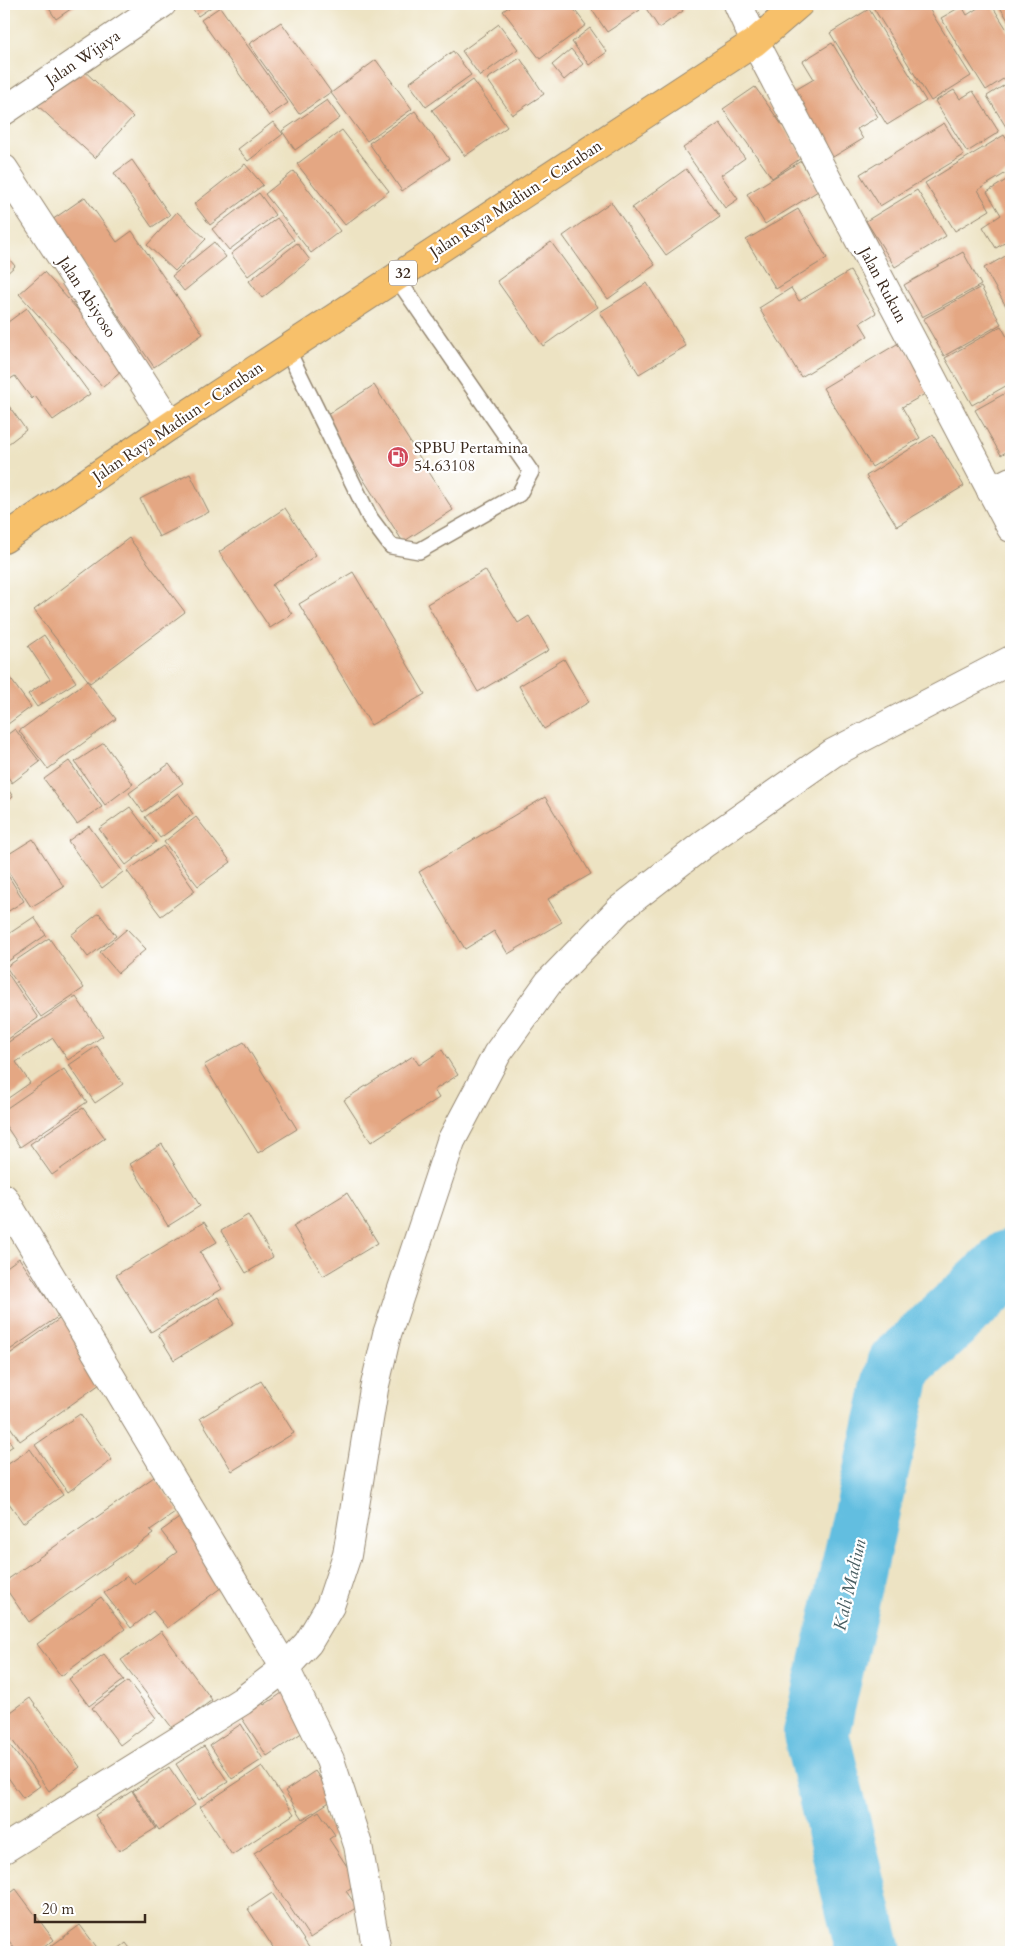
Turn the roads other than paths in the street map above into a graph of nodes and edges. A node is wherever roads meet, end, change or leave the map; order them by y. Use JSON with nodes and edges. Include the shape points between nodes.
{"nodes":[{"id":1,"x":162,"y":4,"type":"edge"},
{"id":2,"x":738,"y":4,"type":"edge"},
{"id":3,"x":799,"y":4,"type":"edge"},
{"id":4,"x":755,"y":42,"type":"junction"},
{"id":5,"x":4,"y":111,"type":"edge"},
{"id":6,"x":4,"y":169,"type":"edge"},
{"id":7,"x":396,"y":277,"type":"junction"},
{"id":8,"x":288,"y":349,"type":"junction"},
{"id":9,"x":171,"y":425,"type":"junction"},
{"id":10,"x":1001,"y":486,"type":"edge"},
{"id":11,"x":1011,"y":528,"type":"edge"},
{"id":12,"x":4,"y":539,"type":"edge"},
{"id":13,"x":1011,"y":660,"type":"edge"},
{"id":14,"x":4,"y":1198,"type":"edge"},
{"id":15,"x":285,"y":1668,"type":"junction"},
{"id":16,"x":4,"y":1848,"type":"edge"},
{"id":17,"x":373,"y":1950,"type":"edge"}],
"edges":[{"from":1,"to":5,"type":"street","name":"Jalan Wijaya"},
{"from":2,"to":4,"type":"street","name":"Jalan Rukun"},
{"from":3,"to":4,"type":"highway","name":"Jalan Raya Madiun - Caruban","number":"32"},
{"from":4,"to":7,"type":"highway","name":"Jalan Raya Madiun - Caruban","number":"32"},
{"from":4,"to":10,"type":"street","name":"Jalan Rukun"},
{"from":6,"to":9,"type":"street","name":"Jalan Abiyoso"},
{"from":7,"to":8,"type":"highway","name":"Jalan Raya Madiun - Caruban","number":"32"},
{"from":7,"to":8,"type":"lane","via":[[531,472],[519,494],[419,551],[391,546],[370,518]]},
{"from":8,"to":9,"type":"highway","name":"Jalan Raya Madiun - Caruban","number":"32"},
{"from":9,"to":12,"type":"highway","name":"Jalan Raya Madiun - Caruban","number":"32"},
{"from":10,"to":11,"type":"street","name":"Jalan Rukun"},
{"from":13,"to":15,"type":"street","via":[[833,753],[704,843],[620,909],[549,982],[497,1054],[451,1141],[387,1334],[374,1389],[347,1555],[330,1606],[308,1643]]},
{"from":14,"to":15,"type":"street"},
{"from":15,"to":16,"type":"street","via":[[242,1701]]},
{"from":15,"to":17,"type":"street","via":[[330,1760],[358,1845]]}]}
